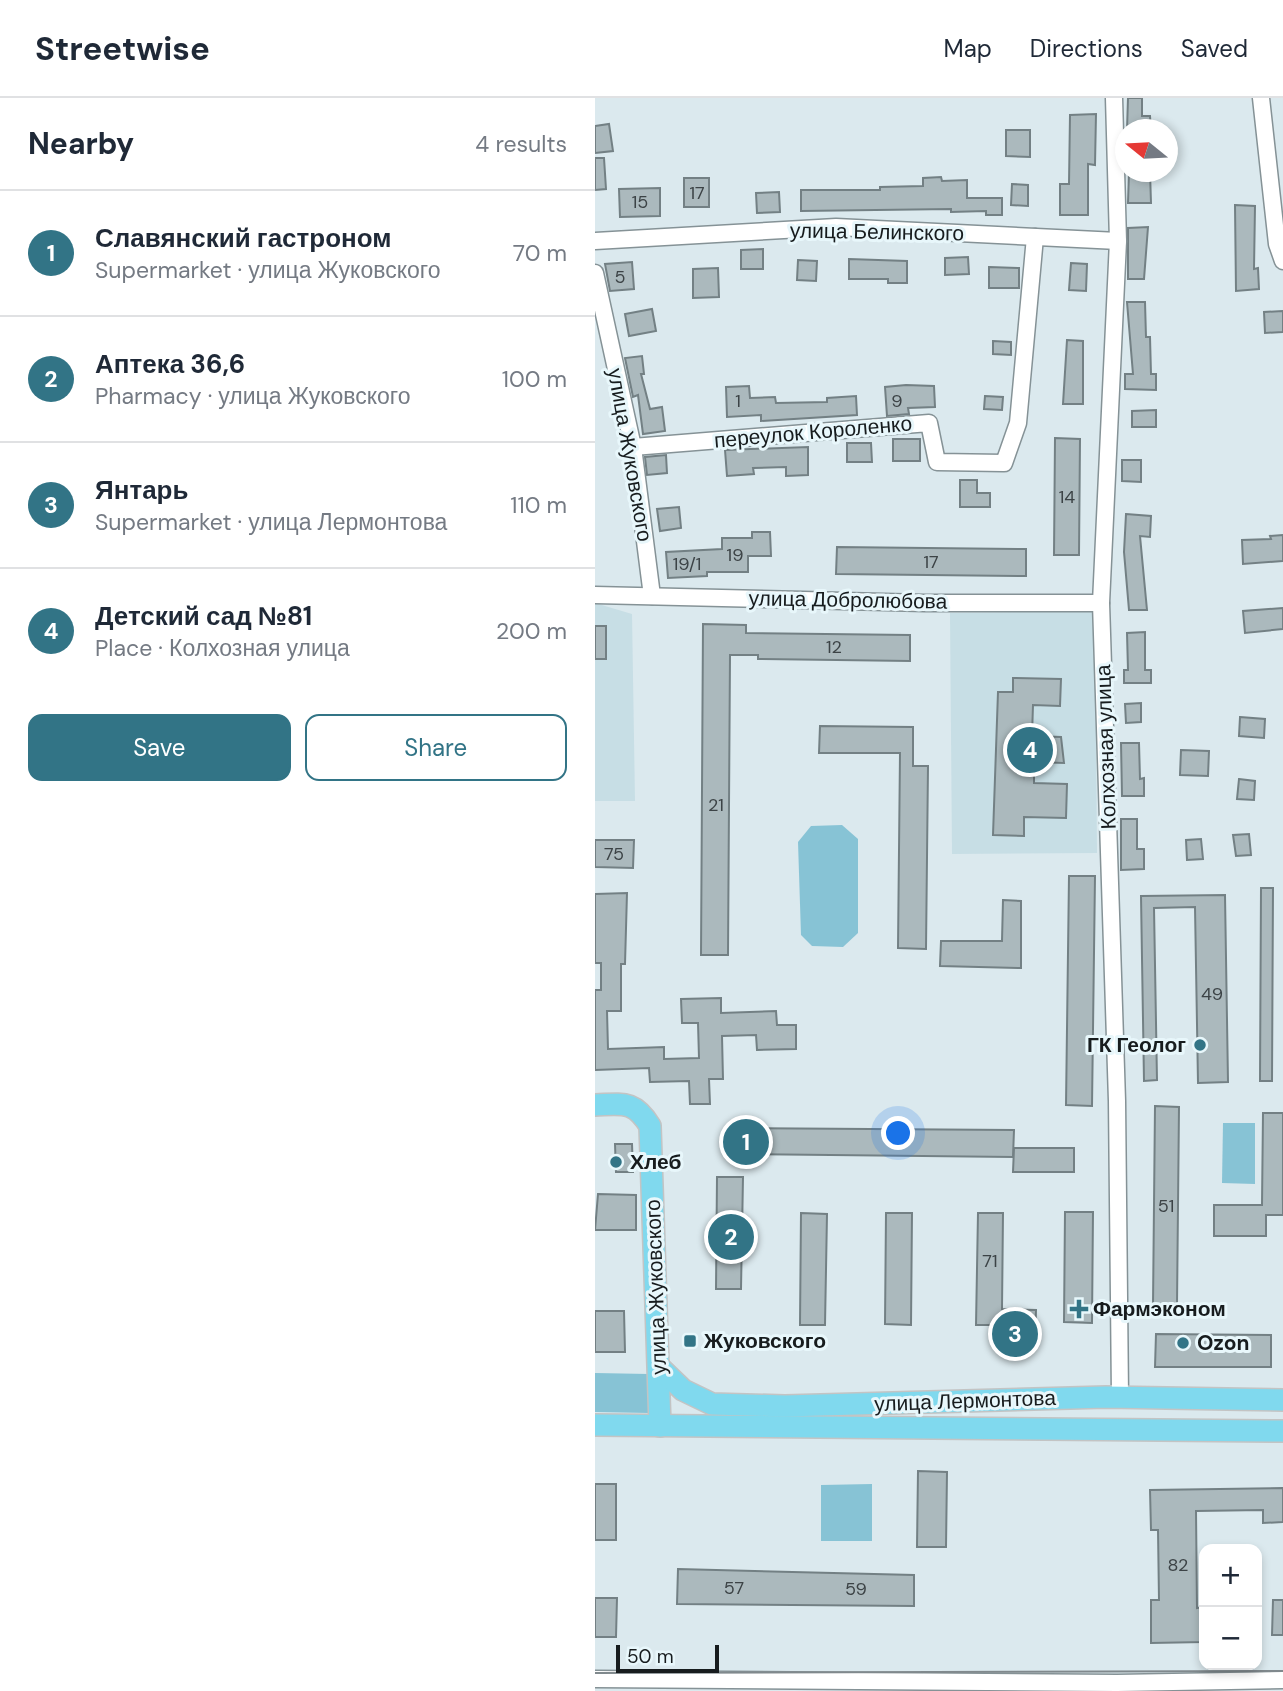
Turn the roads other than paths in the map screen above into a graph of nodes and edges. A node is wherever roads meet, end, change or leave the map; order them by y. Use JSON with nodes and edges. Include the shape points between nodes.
{"nodes":[{"id":1,"x":1114,"y":98,"type":"edge"},
{"id":2,"x":1261,"y":98,"type":"edge"},
{"id":3,"x":1035,"y":237,"type":"junction"},
{"id":4,"x":1118,"y":241,"type":"junction"},
{"id":5,"x":595,"y":242,"type":"edge"},
{"id":6,"x":1283,"y":261,"type":"edge"},
{"id":7,"x":595,"y":273,"type":"edge"},
{"id":8,"x":633,"y":447,"type":"junction"},
{"id":9,"x":595,"y":596,"type":"edge"},
{"id":10,"x":652,"y":596,"type":"junction"},
{"id":11,"x":1101,"y":603,"type":"junction"},
{"id":12,"x":595,"y":1105,"type":"edge"},
{"id":13,"x":659,"y":1367,"type":"junction"},
{"id":14,"x":1120,"y":1397,"type":"junction"},
{"id":15,"x":1283,"y":1400,"type":"edge"},
{"id":16,"x":712,"y":1404,"type":"junction"},
{"id":17,"x":595,"y":1425,"type":"edge"},
{"id":18,"x":660,"y":1426,"type":"junction"},
{"id":19,"x":714,"y":1426,"type":"junction"},
{"id":20,"x":1283,"y":1431,"type":"edge"},
{"id":21,"x":595,"y":1679,"type":"edge"},
{"id":22,"x":1283,"y":1680,"type":"edge"},
{"id":23,"x":669,"y":1685,"type":"edge"},
{"id":24,"x":813,"y":1686,"type":"edge"},
{"id":25,"x":1117,"y":1687,"type":"edge"}],
"edges":[{"from":1,"to":4,"type":"street","name":"Колхозная улица"},
{"from":2,"to":6,"type":"street","via":[[1277,244]]},
{"from":3,"to":4,"type":"street","name":"улица Белинского"},
{"from":3,"to":5,"type":"street","name":"улица Белинского","via":[[836,227]]},
{"from":3,"to":8,"type":"street","name":"переулок Короленко","via":[[1018,423],[1004,463],[937,462],[929,423]]},
{"from":4,"to":11,"type":"street","name":"Колхозная улица"},
{"from":7,"to":8,"type":"street","name":"улица Жуковского"},
{"from":8,"to":10,"type":"street","name":"улица Жуковского"},
{"from":9,"to":10,"type":"street","name":"улица Добролюбова"},
{"from":10,"to":11,"type":"street","name":"улица Добролюбова"},
{"from":11,"to":14,"type":"street","name":"Колхозная улица","via":[[1117,1101]]},
{"from":12,"to":13,"type":"main road","name":"улица Жуковского","via":[[628,1104],[640,1110],[650,1126]]},
{"from":13,"to":16,"type":"main road","name":"улица Лермонтова","via":[[683,1390]]},
{"from":13,"to":18,"type":"main road","name":"улица Жуковского"},
{"from":14,"to":15,"type":"main road","name":"улица Лермонтова"},
{"from":14,"to":16,"type":"main road","name":"улица Лермонтова"},
{"from":16,"to":19,"type":"main road"},
{"from":17,"to":18,"type":"main road","name":"улица Лермонтова"},
{"from":18,"to":19,"type":"main road","name":"улица Лермонтова"},
{"from":19,"to":20,"type":"main road","name":"улица Лермонтова"},
{"from":21,"to":23,"type":"street"},
{"from":22,"to":25,"type":"street"},
{"from":23,"to":24,"type":"street"},
{"from":24,"to":25,"type":"street"}]}
